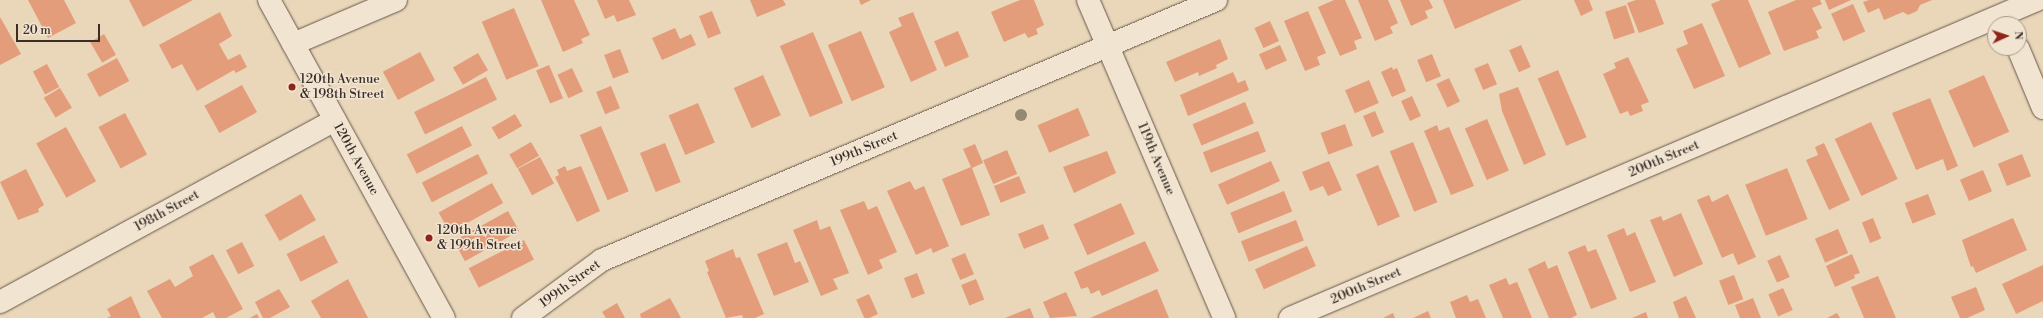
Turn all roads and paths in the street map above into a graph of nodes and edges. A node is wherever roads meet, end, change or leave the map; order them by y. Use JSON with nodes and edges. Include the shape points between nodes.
{"nodes":[{"id":1,"x":269,"y":0,"type":"edge"},
{"id":2,"x":396,"y":0,"type":"edge"},
{"id":3,"x":1088,"y":0,"type":"edge"},
{"id":4,"x":1216,"y":0,"type":"edge"},
{"id":5,"x":2037,"y":0,"type":"edge"},
{"id":6,"x":2003,"y":13,"type":"edge"},
{"id":7,"x":293,"y":44,"type":"junction"},
{"id":8,"x":1108,"y":46,"type":"junction"},
{"id":9,"x":2021,"y":56,"type":"edge"},
{"id":10,"x":2043,"y":108,"type":"edge"},
{"id":11,"x":335,"y":120,"type":"junction"},
{"id":12,"x":0,"y":302,"type":"edge"},
{"id":13,"x":444,"y":318,"type":"edge"},
{"id":14,"x":523,"y":318,"type":"edge"},
{"id":15,"x":1224,"y":318,"type":"edge"},
{"id":16,"x":1290,"y":318,"type":"edge"}],
"edges":[{"from":1,"to":7,"type":"street","name":"120th Avenue"},
{"from":2,"to":7,"type":"street"},
{"from":3,"to":8,"type":"street","name":"119th Avenue"},
{"from":4,"to":8,"type":"street","name":"199th Street"},
{"from":5,"to":6,"type":"street","name":"200th Street"},
{"from":6,"to":16,"type":"street","name":"200th Street"},
{"from":7,"to":11,"type":"street","name":"120th Avenue"},
{"from":8,"to":14,"type":"street","name":"199th Street","via":[[602,260]]},
{"from":8,"to":15,"type":"street","name":"119th Avenue"},
{"from":9,"to":10,"type":"street"},
{"from":11,"to":12,"type":"street","name":"198th Street"},
{"from":11,"to":13,"type":"street","name":"120th Avenue"}]}
